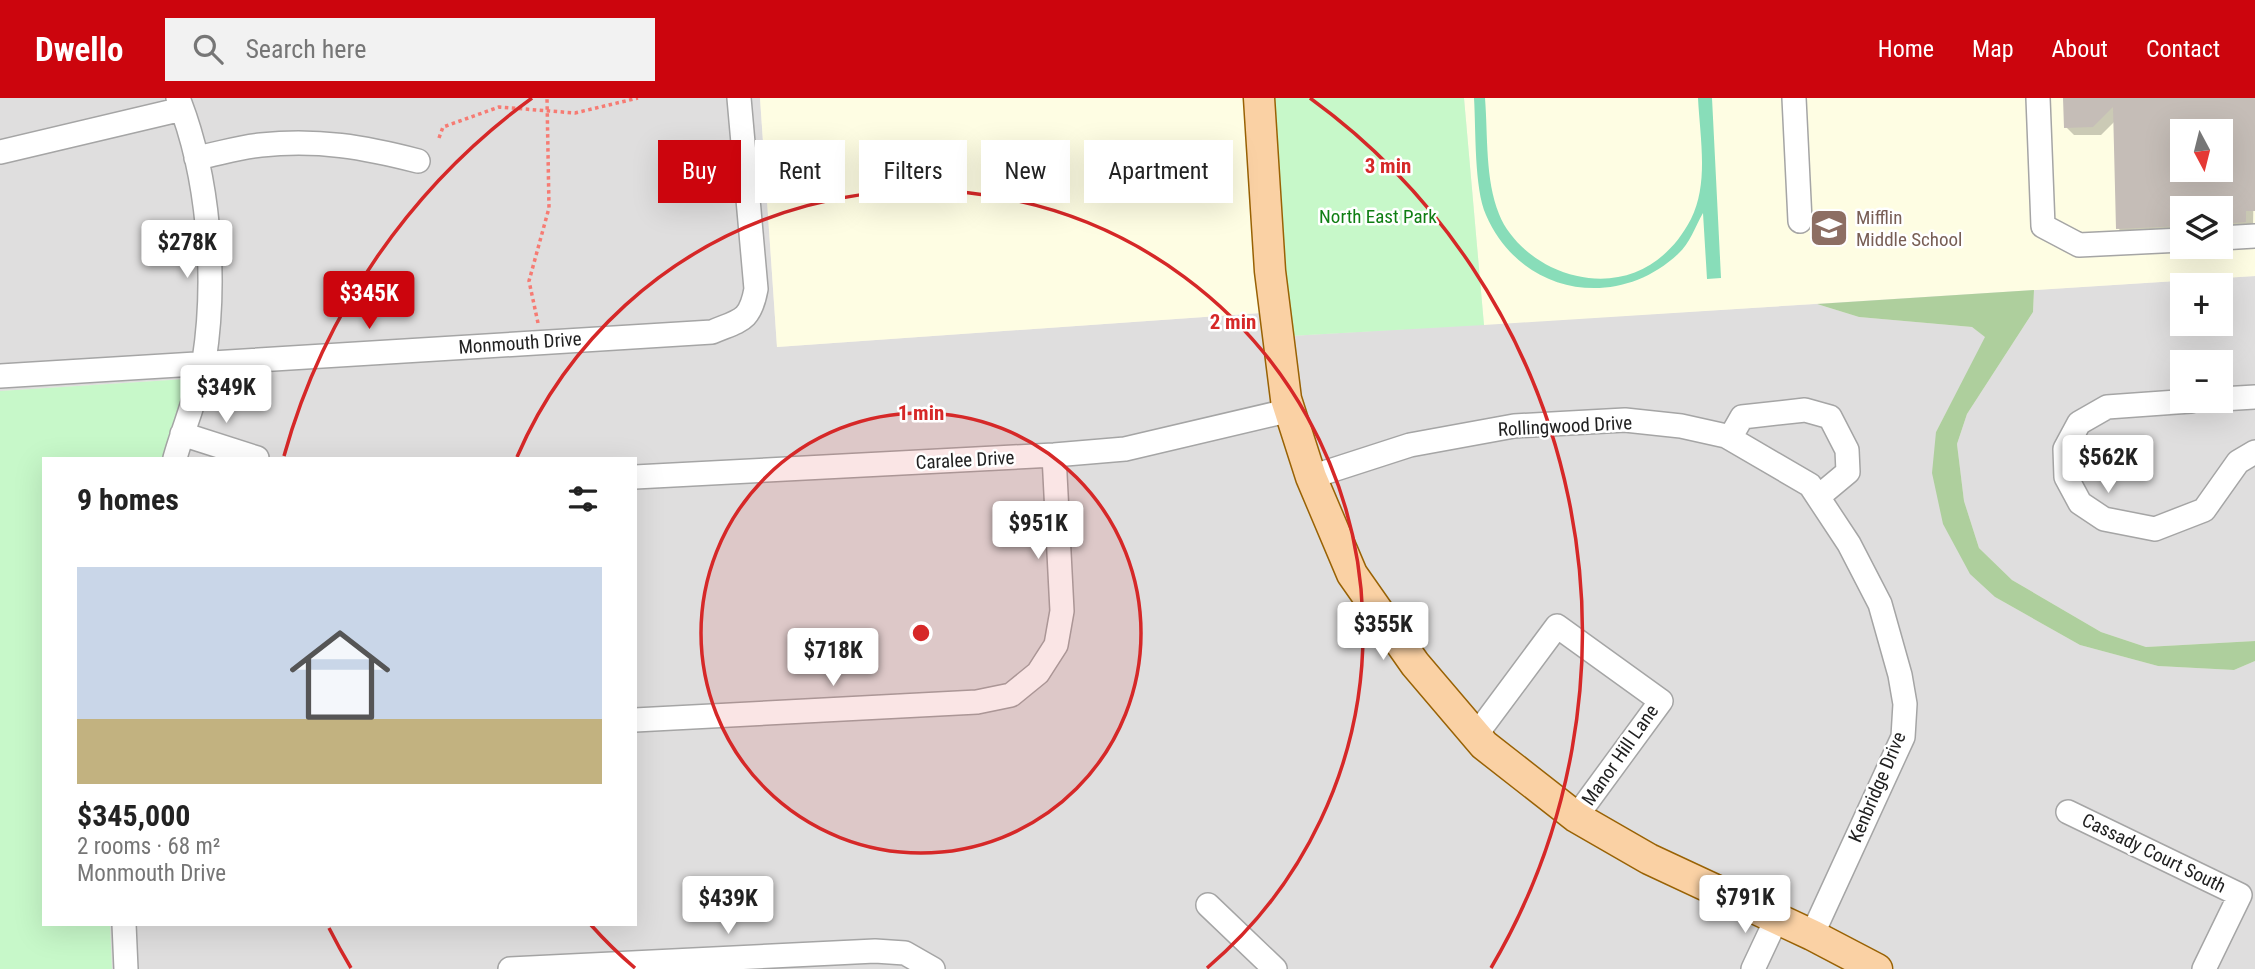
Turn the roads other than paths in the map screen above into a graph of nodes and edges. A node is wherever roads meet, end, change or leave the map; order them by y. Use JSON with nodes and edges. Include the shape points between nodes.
{"nodes":[{"id":1,"x":739,"y":98,"type":"edge"},
{"id":2,"x":1259,"y":98,"type":"edge"},
{"id":3,"x":1794,"y":98,"type":"edge"},
{"id":4,"x":2038,"y":98,"type":"edge"},
{"id":5,"x":180,"y":104,"type":"edge"},
{"id":6,"x":0,"y":152,"type":"edge"},
{"id":7,"x":196,"y":158,"type":"junction"},
{"id":8,"x":418,"y":161,"type":"dead end"},
{"id":9,"x":1800,"y":221,"type":"dead end"},
{"id":10,"x":2255,"y":236,"type":"edge"},
{"id":11,"x":2233,"y":237,"type":"edge"},
{"id":12,"x":2170,"y":241,"type":"edge"},
{"id":13,"x":204,"y":363,"type":"junction"},
{"id":14,"x":0,"y":376,"type":"edge"},
{"id":15,"x":2255,"y":397,"type":"edge"},
{"id":16,"x":2233,"y":398,"type":"edge"},
{"id":17,"x":2170,"y":402,"type":"edge"},
{"id":18,"x":1291,"y":410,"type":"junction"},
{"id":19,"x":182,"y":434,"type":"junction"},
{"id":20,"x":1730,"y":438,"type":"junction"},
{"id":21,"x":2255,"y":452,"type":"edge"},
{"id":22,"x":1054,"y":455,"type":"junction"},
{"id":23,"x":175,"y":457,"type":"edge"},
{"id":24,"x":254,"y":457,"type":"edge"},
{"id":25,"x":637,"y":477,"type":"edge"},
{"id":26,"x":1311,"y":477,"type":"junction"},
{"id":27,"x":1814,"y":491,"type":"junction"},
{"id":28,"x":637,"y":720,"type":"edge"},
{"id":29,"x":1476,"y":735,"type":"junction"},
{"id":30,"x":2068,"y":812,"type":"dead end"},
{"id":31,"x":1576,"y":817,"type":"junction"},
{"id":32,"x":1208,"y":905,"type":"dead end"},
{"id":33,"x":1776,"y":920,"type":"junction"},
{"id":34,"x":124,"y":926,"type":"edge"},
{"id":35,"x":1812,"y":935,"type":"junction"},
{"id":36,"x":932,"y":968,"type":"edge"},
{"id":37,"x":127,"y":969,"type":"edge"},
{"id":38,"x":510,"y":969,"type":"edge"},
{"id":39,"x":1275,"y":969,"type":"edge"},
{"id":40,"x":1753,"y":969,"type":"edge"},
{"id":41,"x":1877,"y":969,"type":"edge"},
{"id":42,"x":2204,"y":969,"type":"edge"}],
"edges":[{"from":1,"to":13,"type":"street","name":"Monmouth Drive","via":[[756,289],[745,319],[712,332]]},
{"from":2,"to":18,"type":"main road","via":[[1270,271]]},
{"from":3,"to":9,"type":"street"},
{"from":4,"to":12,"type":"street","via":[[2043,226],[2079,245]]},
{"from":5,"to":6,"type":"street"},
{"from":5,"to":7,"type":"street"},
{"from":7,"to":8,"type":"street","via":[[259,145],[308,142],[351,145]]},
{"from":7,"to":13,"type":"street","via":[[208,233]]},
{"from":10,"to":11,"type":"street"},
{"from":13,"to":14,"type":"street","name":"Monmouth Drive"},
{"from":13,"to":19,"type":"street"},
{"from":15,"to":16,"type":"street"},
{"from":17,"to":21,"type":"street","via":[[2107,407],[2079,423],[2065,449],[2066,477],[2080,503],[2105,519],[2155,529],[2204,510],[2238,462]]},
{"from":18,"to":22,"type":"street","name":"Caralee Drive","via":[[1125,449]]},
{"from":18,"to":26,"type":"main road"},
{"from":19,"to":23,"type":"street"},
{"from":19,"to":24,"type":"street"},
{"from":20,"to":26,"type":"street","name":"Rollingwood Drive","via":[[1681,426],[1625,420],[1514,426],[1410,445]]},
{"from":20,"to":27,"type":"street","name":"Rollingwood Drive"},
{"from":20,"to":27,"type":"street","via":[[1742,417],[1805,410],[1830,417],[1847,450],[1848,471]]},
{"from":22,"to":25,"type":"street","name":"Caralee Drive"},
{"from":22,"to":28,"type":"street","via":[[1062,611],[1056,645],[1038,673],[1011,695],[977,702]]},
{"from":26,"to":29,"type":"main road","via":[[1352,574],[1415,664]]},
{"from":27,"to":35,"type":"street","name":"Kenbridge Drive","via":[[1880,604],[1905,704],[1903,737]]},
{"from":29,"to":31,"type":"main road"},
{"from":29,"to":31,"type":"street","name":"Manor Hill Lane","via":[[1557,626],[1661,701]]},
{"from":30,"to":42,"type":"street","name":"Cassady Court South","via":[[2240,895]]},
{"from":31,"to":33,"type":"main road","via":[[1649,859]]},
{"from":32,"to":39,"type":"street"},
{"from":33,"to":35,"type":"main road"},
{"from":33,"to":40,"type":"street"},
{"from":34,"to":37,"type":"street"},
{"from":35,"to":41,"type":"main road"},
{"from":36,"to":38,"type":"street","via":[[905,953],[875,951]]}]}
